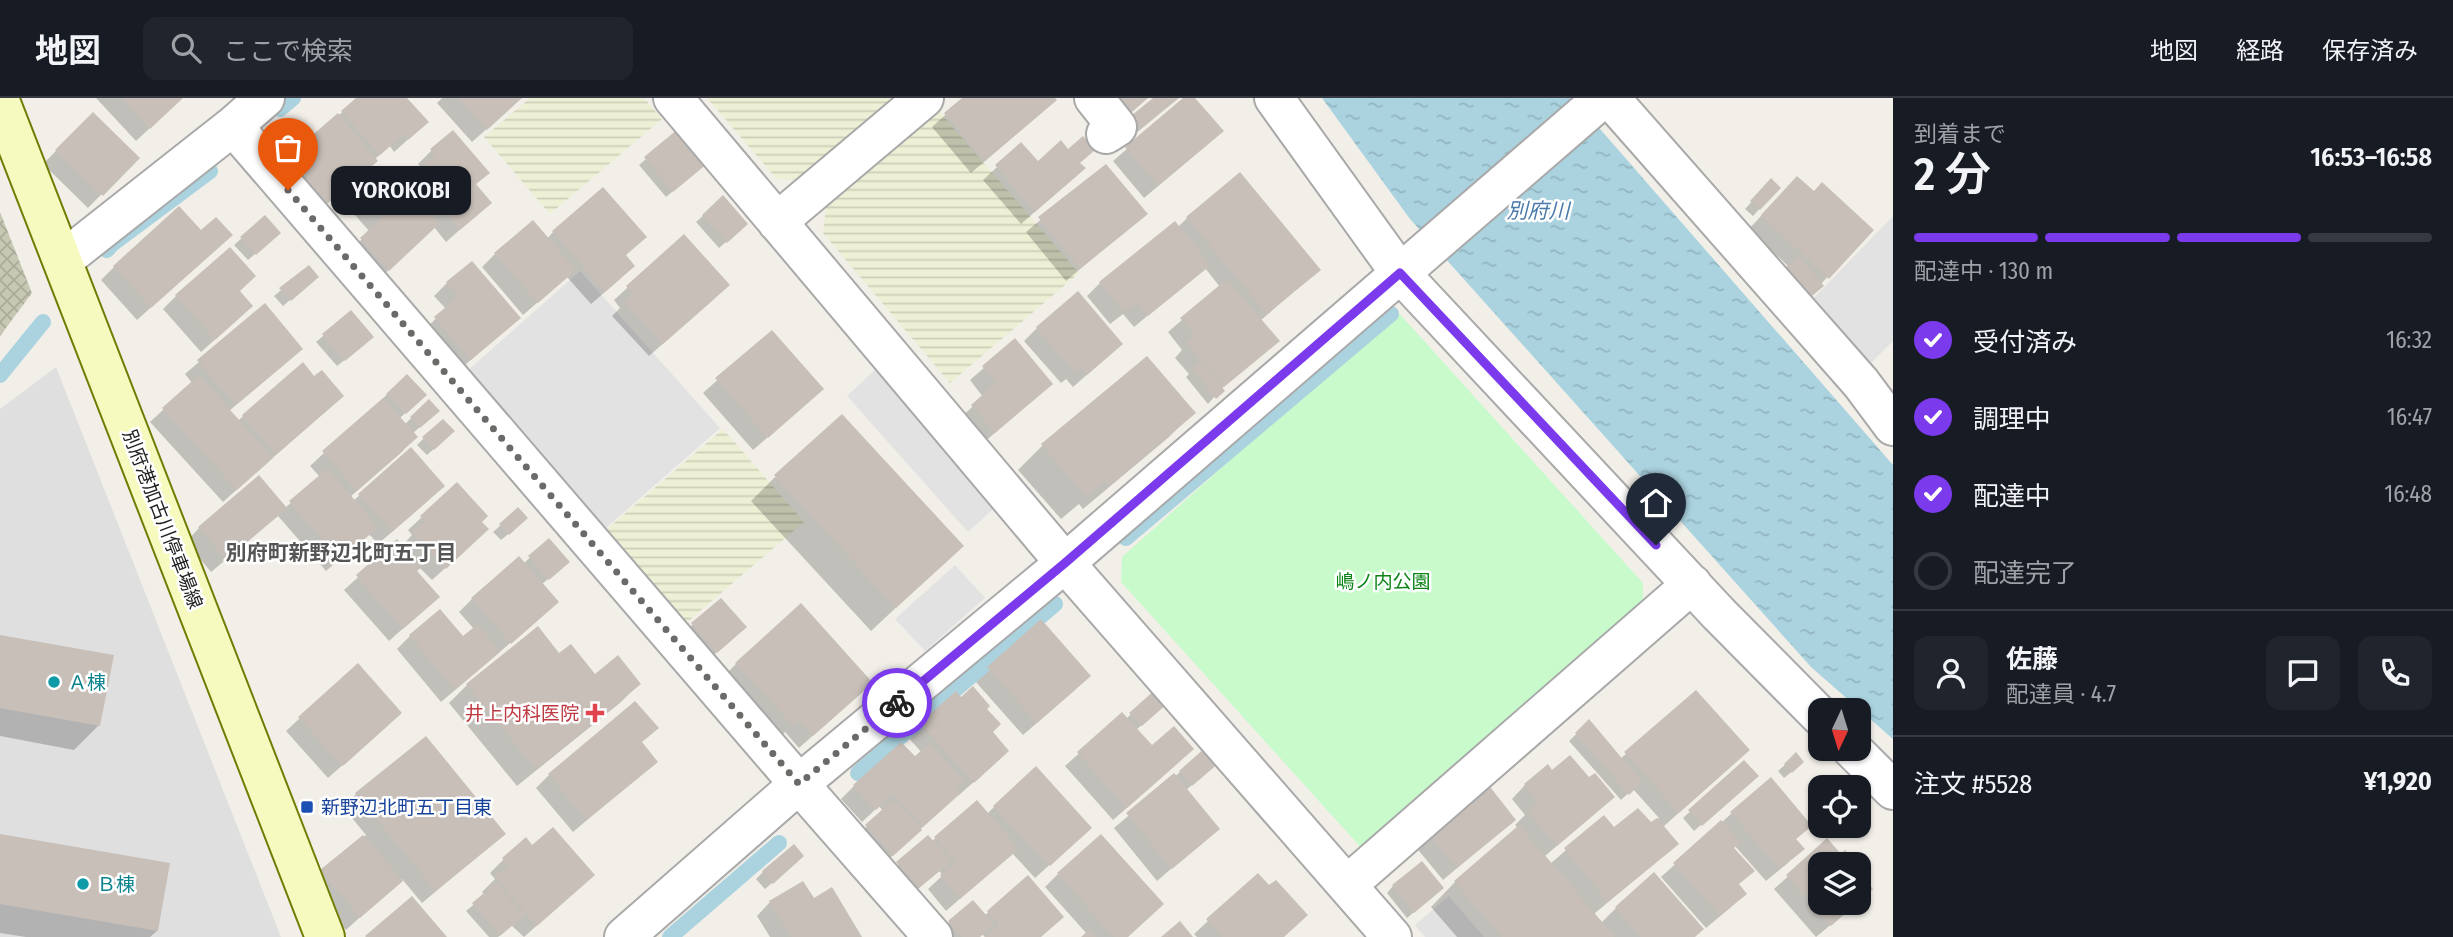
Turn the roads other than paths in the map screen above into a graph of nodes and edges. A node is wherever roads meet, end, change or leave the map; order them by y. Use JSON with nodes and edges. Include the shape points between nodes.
{"nodes":[{"id":1,"x":265,"y":98,"type":"edge"},
{"id":2,"x":673,"y":98,"type":"edge"},
{"id":3,"x":924,"y":98,"type":"edge"},
{"id":4,"x":1094,"y":98,"type":"edge"},
{"id":5,"x":1275,"y":98,"type":"edge"},
{"id":6,"x":1602,"y":98,"type":"edge"},
{"id":7,"x":1609,"y":98,"type":"edge"},
{"id":8,"x":0,"y":101,"type":"edge"},
{"id":9,"x":233,"y":126,"type":"junction"},
{"id":10,"x":1106,"y":134,"type":"dead end"},
{"id":11,"x":7,"y":150,"type":"edge"},
{"id":12,"x":777,"y":222,"type":"junction"},
{"id":13,"x":62,"y":260,"type":"junction"},
{"id":14,"x":1400,"y":273,"type":"junction"},
{"id":15,"x":1893,"y":426,"type":"edge"},
{"id":16,"x":1065,"y":563,"type":"junction"},
{"id":17,"x":1692,"y":584,"type":"junction"},
{"id":18,"x":1808,"y":704,"type":"edge"},
{"id":19,"x":1864,"y":761,"type":"edge"},
{"id":20,"x":799,"y":784,"type":"junction"},
{"id":21,"x":1893,"y":790,"type":"edge"},
{"id":22,"x":1347,"y":885,"type":"junction"},
{"id":23,"x":326,"y":937,"type":"edge"},
{"id":24,"x":625,"y":937,"type":"edge"},
{"id":25,"x":933,"y":937,"type":"edge"},
{"id":26,"x":1392,"y":937,"type":"edge"}],
"edges":[{"from":1,"to":9,"type":"street"},
{"from":2,"to":12,"type":"street"},
{"from":3,"to":12,"type":"street"},
{"from":4,"to":10,"type":"street","via":[[1117,127]]},
{"from":5,"to":14,"type":"street"},
{"from":6,"to":14,"type":"street"},
{"from":7,"to":15,"type":"street","via":[[1861,383]]},
{"from":8,"to":11,"type":"main road","name":"別府港加古川停車場線"},
{"from":9,"to":13,"type":"street"},
{"from":9,"to":20,"type":"street"},
{"from":11,"to":13,"type":"main road","name":"別府港加古川停車場線"},
{"from":12,"to":16,"type":"street"},
{"from":13,"to":23,"type":"main road","name":"別府港加古川停車場線"},
{"from":14,"to":16,"type":"street"},
{"from":14,"to":17,"type":"street"},
{"from":16,"to":20,"type":"street"},
{"from":16,"to":22,"type":"street"},
{"from":17,"to":18,"type":"street"},
{"from":17,"to":22,"type":"street"},
{"from":19,"to":21,"type":"street"},
{"from":20,"to":24,"type":"street"},
{"from":20,"to":25,"type":"street"},
{"from":22,"to":26,"type":"street"}]}
